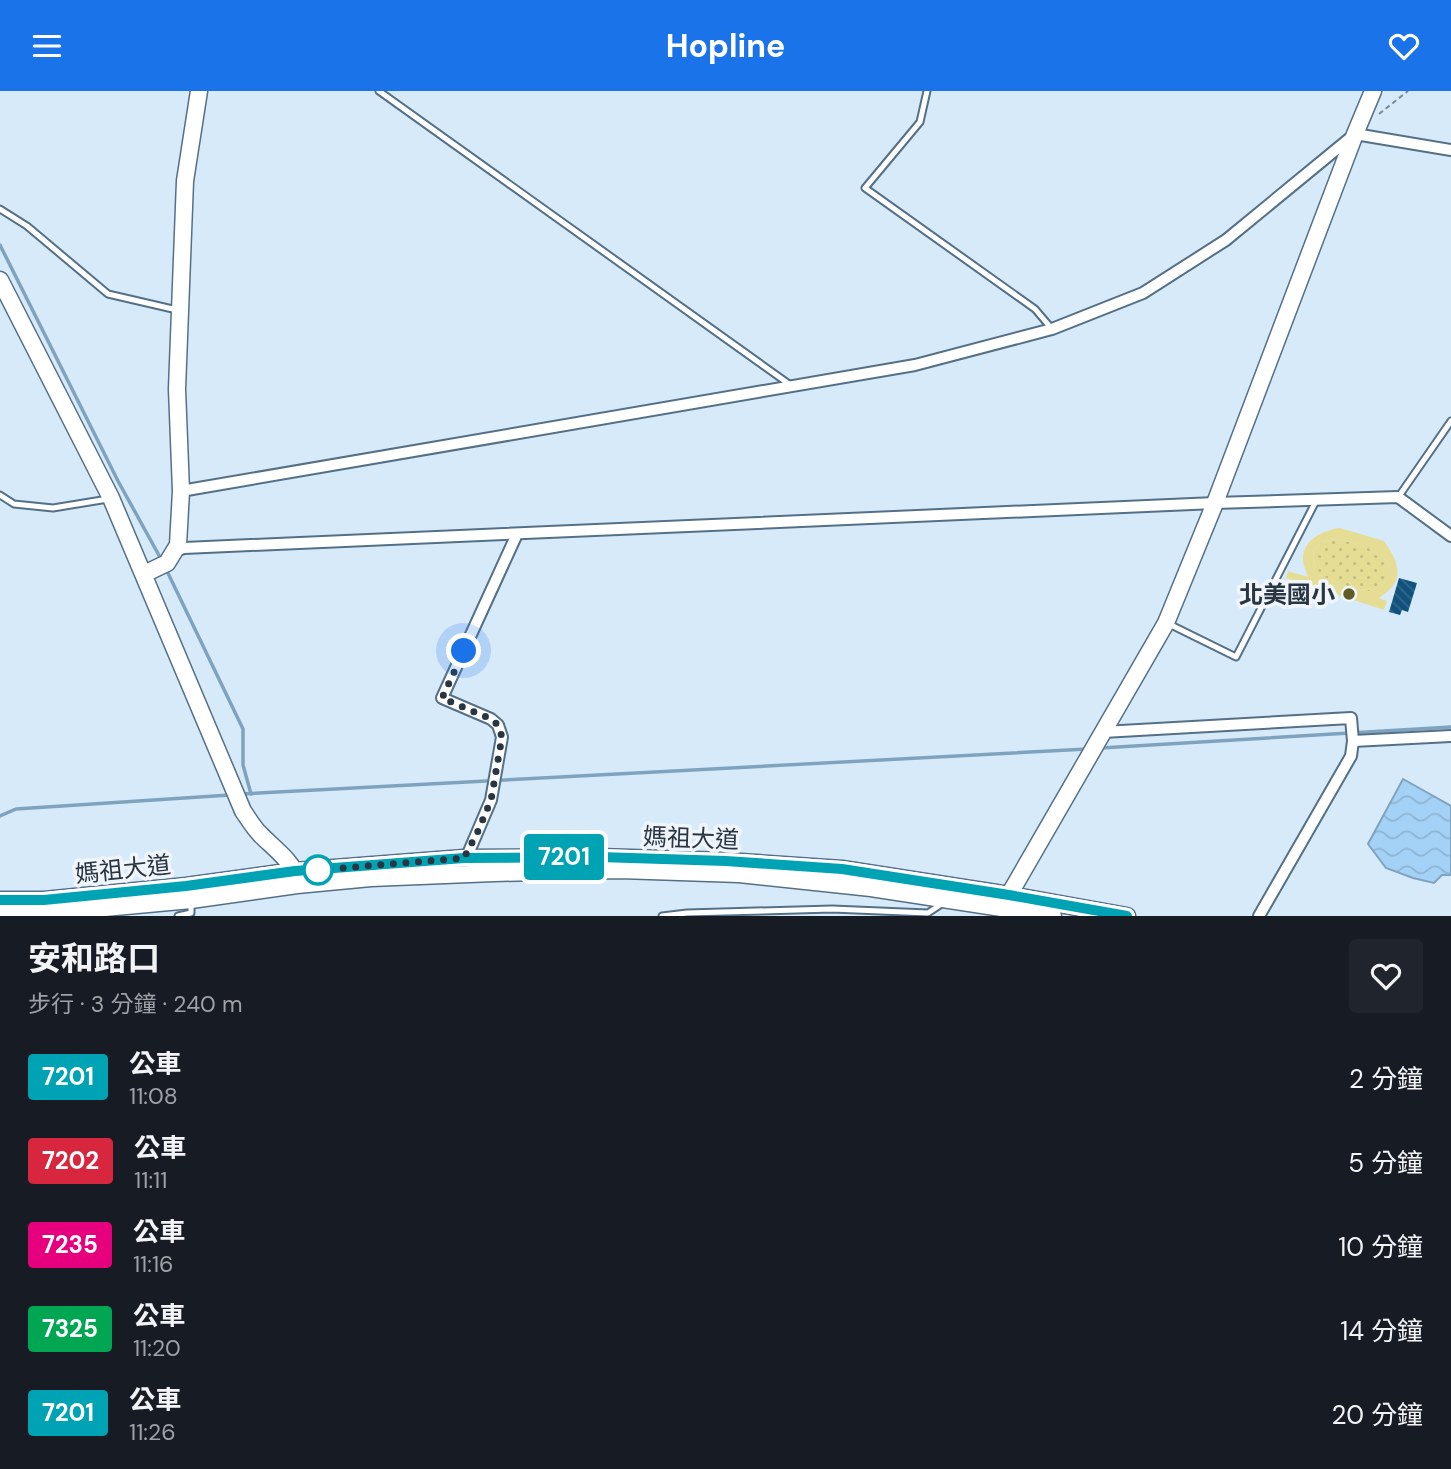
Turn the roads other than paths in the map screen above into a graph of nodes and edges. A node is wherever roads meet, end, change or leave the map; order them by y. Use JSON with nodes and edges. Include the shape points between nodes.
{"nodes":[{"id":1,"x":199,"y":91,"type":"edge"},
{"id":2,"x":379,"y":91,"type":"edge"},
{"id":3,"x":927,"y":91,"type":"edge"},
{"id":4,"x":1373,"y":91,"type":"edge"},
{"id":5,"x":1355,"y":134,"type":"junction"},
{"id":6,"x":1451,"y":150,"type":"edge"},
{"id":7,"x":0,"y":209,"type":"edge"},
{"id":8,"x":0,"y":281,"type":"edge"},
{"id":9,"x":180,"y":311,"type":"junction"},
{"id":10,"x":1052,"y":329,"type":"junction"},
{"id":11,"x":792,"y":386,"type":"junction"},
{"id":12,"x":1451,"y":421,"type":"edge"},
{"id":13,"x":181,"y":491,"type":"junction"},
{"id":14,"x":0,"y":495,"type":"edge"},
{"id":15,"x":1398,"y":497,"type":"junction"},
{"id":16,"x":111,"y":498,"type":"junction"},
{"id":17,"x":1316,"y":499,"type":"junction"},
{"id":18,"x":1215,"y":503,"type":"junction"},
{"id":19,"x":517,"y":534,"type":"junction"},
{"id":20,"x":1451,"y":536,"type":"edge"},
{"id":21,"x":174,"y":551,"type":"junction"},
{"id":22,"x":144,"y":574,"type":"junction"},
{"id":23,"x":1166,"y":623,"type":"junction"},
{"id":24,"x":1103,"y":732,"type":"junction"},
{"id":25,"x":1451,"y":736,"type":"edge"},
{"id":26,"x":1353,"y":741,"type":"junction"},
{"id":27,"x":465,"y":866,"type":"junction"},
{"id":28,"x":296,"y":878,"type":"junction"},
{"id":29,"x":189,"y":893,"type":"junction"},
{"id":30,"x":1009,"y":895,"type":"junction"},
{"id":31,"x":0,"y":900,"type":"edge"},
{"id":32,"x":947,"y":900,"type":"junction"},
{"id":33,"x":0,"y":913,"type":"edge"},
{"id":34,"x":178,"y":916,"type":"edge"},
{"id":35,"x":662,"y":916,"type":"edge"},
{"id":36,"x":1053,"y":916,"type":"edge"},
{"id":37,"x":1127,"y":916,"type":"edge"},
{"id":38,"x":1259,"y":916,"type":"edge"}],
"edges":[{"from":1,"to":9,"type":"street","via":[[185,181]]},
{"from":2,"to":11,"type":"lane"},
{"from":3,"to":10,"type":"lane","via":[[920,122],[865,188],[1035,309]]},
{"from":4,"to":5,"type":"street"},
{"from":5,"to":6,"type":"street"},
{"from":5,"to":10,"type":"street","via":[[1226,240],[1143,293]]},
{"from":5,"to":18,"type":"street"},
{"from":7,"to":9,"type":"lane","via":[[108,294]]},
{"from":8,"to":16,"type":"street"},
{"from":9,"to":13,"type":"street"},
{"from":10,"to":11,"type":"street","via":[[915,365]]},
{"from":11,"to":13,"type":"street"},
{"from":12,"to":15,"type":"lane"},
{"from":13,"to":21,"type":"street"},
{"from":14,"to":16,"type":"lane","via":[[14,504],[53,508]]},
{"from":15,"to":17,"type":"street"},
{"from":15,"to":20,"type":"street"},
{"from":16,"to":22,"type":"street"},
{"from":17,"to":18,"type":"street"},
{"from":17,"to":23,"type":"lane","via":[[1236,657]]},
{"from":18,"to":19,"type":"street"},
{"from":18,"to":23,"type":"street"},
{"from":19,"to":21,"type":"street"},
{"from":19,"to":27,"type":"street","via":[[442,698],[491,719],[502,737],[491,800]]},
{"from":21,"to":22,"type":"street","via":[[167,563]]},
{"from":22,"to":28,"type":"street","via":[[243,811]]},
{"from":23,"to":24,"type":"street"},
{"from":24,"to":26,"type":"street","via":[[1351,718]]},
{"from":24,"to":30,"type":"street"},
{"from":25,"to":26,"type":"street"},
{"from":26,"to":38,"type":"street","via":[[1351,756]]},
{"from":27,"to":28,"type":"street","name":"媽祖大道","via":[[371,878]]},
{"from":27,"to":30,"type":"street","name":"媽祖大道","via":[[599,857],[726,861],[842,869]]},
{"from":27,"to":32,"type":"street","name":"媽祖大道","via":[[739,874]]},
{"from":28,"to":29,"type":"street","name":"媽祖大道"},
{"from":29,"to":31,"type":"street","name":"媽祖大道"},
{"from":29,"to":33,"type":"street","name":"媽祖大道","via":[[62,912]]},
{"from":29,"to":34,"type":"lane","via":[[191,913]]},
{"from":30,"to":32,"type":"street"},
{"from":30,"to":37,"type":"street","name":"媽祖大道"},
{"from":32,"to":35,"type":"lane","via":[[928,912],[832,909]]},
{"from":32,"to":36,"type":"street","name":"媽祖大道"}]}
